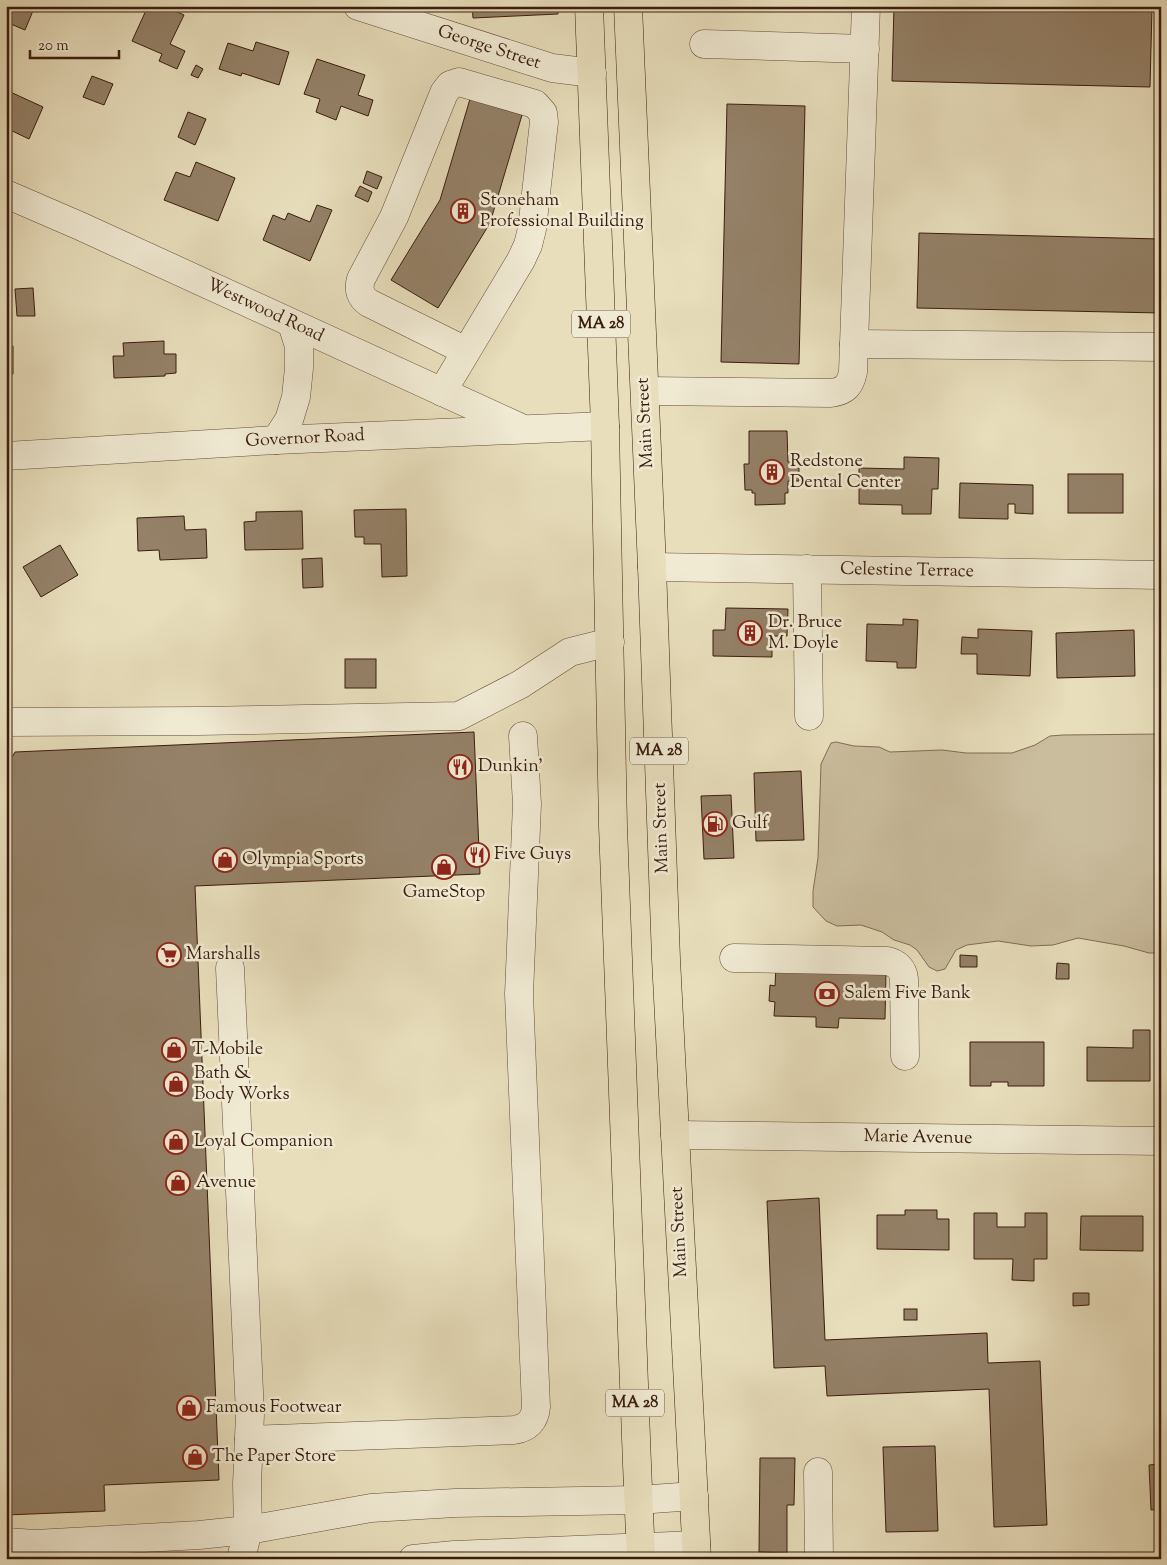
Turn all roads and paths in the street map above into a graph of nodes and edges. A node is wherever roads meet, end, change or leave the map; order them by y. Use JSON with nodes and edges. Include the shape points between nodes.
{"nodes":[{"id":1,"x":358,"y":6,"type":"edge"},
{"id":2,"x":589,"y":6,"type":"edge"},
{"id":3,"x":628,"y":6,"type":"edge"},
{"id":4,"x":866,"y":6,"type":"edge"},
{"id":5,"x":704,"y":44,"type":"dead end"},
{"id":6,"x":865,"y":49,"type":"junction"},
{"id":7,"x":592,"y":73,"type":"junction"},
{"id":8,"x":6,"y":194,"type":"edge"},
{"id":9,"x":292,"y":324,"type":"junction"},
{"id":10,"x":854,"y":344,"type":"junction"},
{"id":11,"x":1161,"y":347,"type":"edge"},
{"id":12,"x":466,"y":351,"type":"junction"},
{"id":13,"x":644,"y":391,"type":"junction"},
{"id":14,"x":442,"y":392,"type":"junction"},
{"id":15,"x":604,"y":426,"type":"junction"},
{"id":16,"x":523,"y":429,"type":"junction"},
{"id":17,"x":276,"y":440,"type":"junction"},
{"id":18,"x":6,"y":456,"type":"edge"},
{"id":19,"x":652,"y":567,"type":"junction"},
{"id":20,"x":807,"y":569,"type":"junction"},
{"id":21,"x":1161,"y":576,"type":"edge"},
{"id":22,"x":610,"y":642,"type":"junction"},
{"id":23,"x":809,"y":716,"type":"dead end"},
{"id":24,"x":6,"y":722,"type":"edge"},
{"id":25,"x":524,"y":736,"type":"dead end"},
{"id":26,"x":734,"y":958,"type":"dead end"},
{"id":27,"x":230,"y":968,"type":"dead end"},
{"id":28,"x":905,"y":1056,"type":"dead end"},
{"id":29,"x":675,"y":1135,"type":"junction"},
{"id":30,"x":1161,"y":1141,"type":"edge"},
{"id":31,"x":249,"y":1440,"type":"junction"},
{"id":32,"x":818,"y":1472,"type":"dead end"},
{"id":33,"x":694,"y":1496,"type":"junction"},
{"id":34,"x":638,"y":1500,"type":"junction"},
{"id":35,"x":248,"y":1530,"type":"junction"},
{"id":36,"x":6,"y":1542,"type":"edge"},
{"id":37,"x":696,"y":1552,"type":"edge"},
{"id":38,"x":641,"y":1553,"type":"edge"},
{"id":39,"x":241,"y":1559,"type":"edge"},
{"id":40,"x":413,"y":1559,"type":"edge"},
{"id":41,"x":819,"y":1559,"type":"edge"}],
"edges":[{"from":1,"to":7,"type":"street","name":"George Street","via":[[552,68]]},
{"from":2,"to":7,"type":"main road","number":"MA 28"},
{"from":3,"to":13,"type":"main road","name":"Main Street","number":"MA 28"},
{"from":4,"to":6,"type":"street"},
{"from":5,"to":6,"type":"street"},
{"from":6,"to":10,"type":"street"},
{"from":7,"to":15,"type":"main road","number":"MA 28"},
{"from":8,"to":9,"type":"street","name":"Westwood Road"},
{"from":9,"to":14,"type":"street","name":"Westwood Road"},
{"from":9,"to":17,"type":"street","via":[[298,346],[296,397],[289,420]]},
{"from":10,"to":11,"type":"street"},
{"from":10,"to":13,"type":"street","via":[[851,379],[847,387],[837,392]]},
{"from":12,"to":12,"type":"street","via":[[528,245],[544,117],[536,104],[459,82],[450,85],[444,93],[394,217],[361,279],[360,289],[369,303]]},
{"from":12,"to":14,"type":"street"},
{"from":13,"to":19,"type":"main road","name":"Main Street","number":"MA 28"},
{"from":14,"to":16,"type":"street","name":"Westwood Road"},
{"from":15,"to":16,"type":"street","name":"Governor Road"},
{"from":15,"to":22,"type":"main road","number":"MA 28"},
{"from":16,"to":17,"type":"street","name":"Governor Road"},
{"from":17,"to":18,"type":"street","name":"Governor Road"},
{"from":19,"to":20,"type":"street","name":"Celestine Terrace"},
{"from":19,"to":29,"type":"main road","name":"Main Street","number":"MA 28"},
{"from":20,"to":21,"type":"street","name":"Celestine Terrace"},
{"from":20,"to":23,"type":"street"},
{"from":22,"to":24,"type":"street","via":[[570,652],[521,684],[463,715],[451,717]]},
{"from":22,"to":34,"type":"main road","number":"MA 28","via":[[613,826]]},
{"from":25,"to":31,"type":"street","via":[[528,804],[520,994],[535,1414],[529,1424],[514,1430]]},
{"from":26,"to":28,"type":"street","via":[[887,961],[896,964],[904,979]]},
{"from":27,"to":31,"type":"street"},
{"from":29,"to":30,"type":"street","name":"Marie Avenue"},
{"from":29,"to":33,"type":"main road","name":"Main Street","number":"MA 28"},
{"from":31,"to":35,"type":"street"},
{"from":32,"to":41,"type":"street"},
{"from":33,"to":34,"type":"street"},
{"from":33,"to":37,"type":"main road","name":"Main Street","number":"MA 28"},
{"from":34,"to":35,"type":"street","via":[[371,1508]]},
{"from":34,"to":38,"type":"main road","number":"MA 28"},
{"from":35,"to":36,"type":"street","via":[[169,1538],[36,1544]]},
{"from":35,"to":39,"type":"street"},
{"from":37,"to":38,"type":"street"},
{"from":38,"to":40,"type":"street","via":[[454,1555]]}]}
